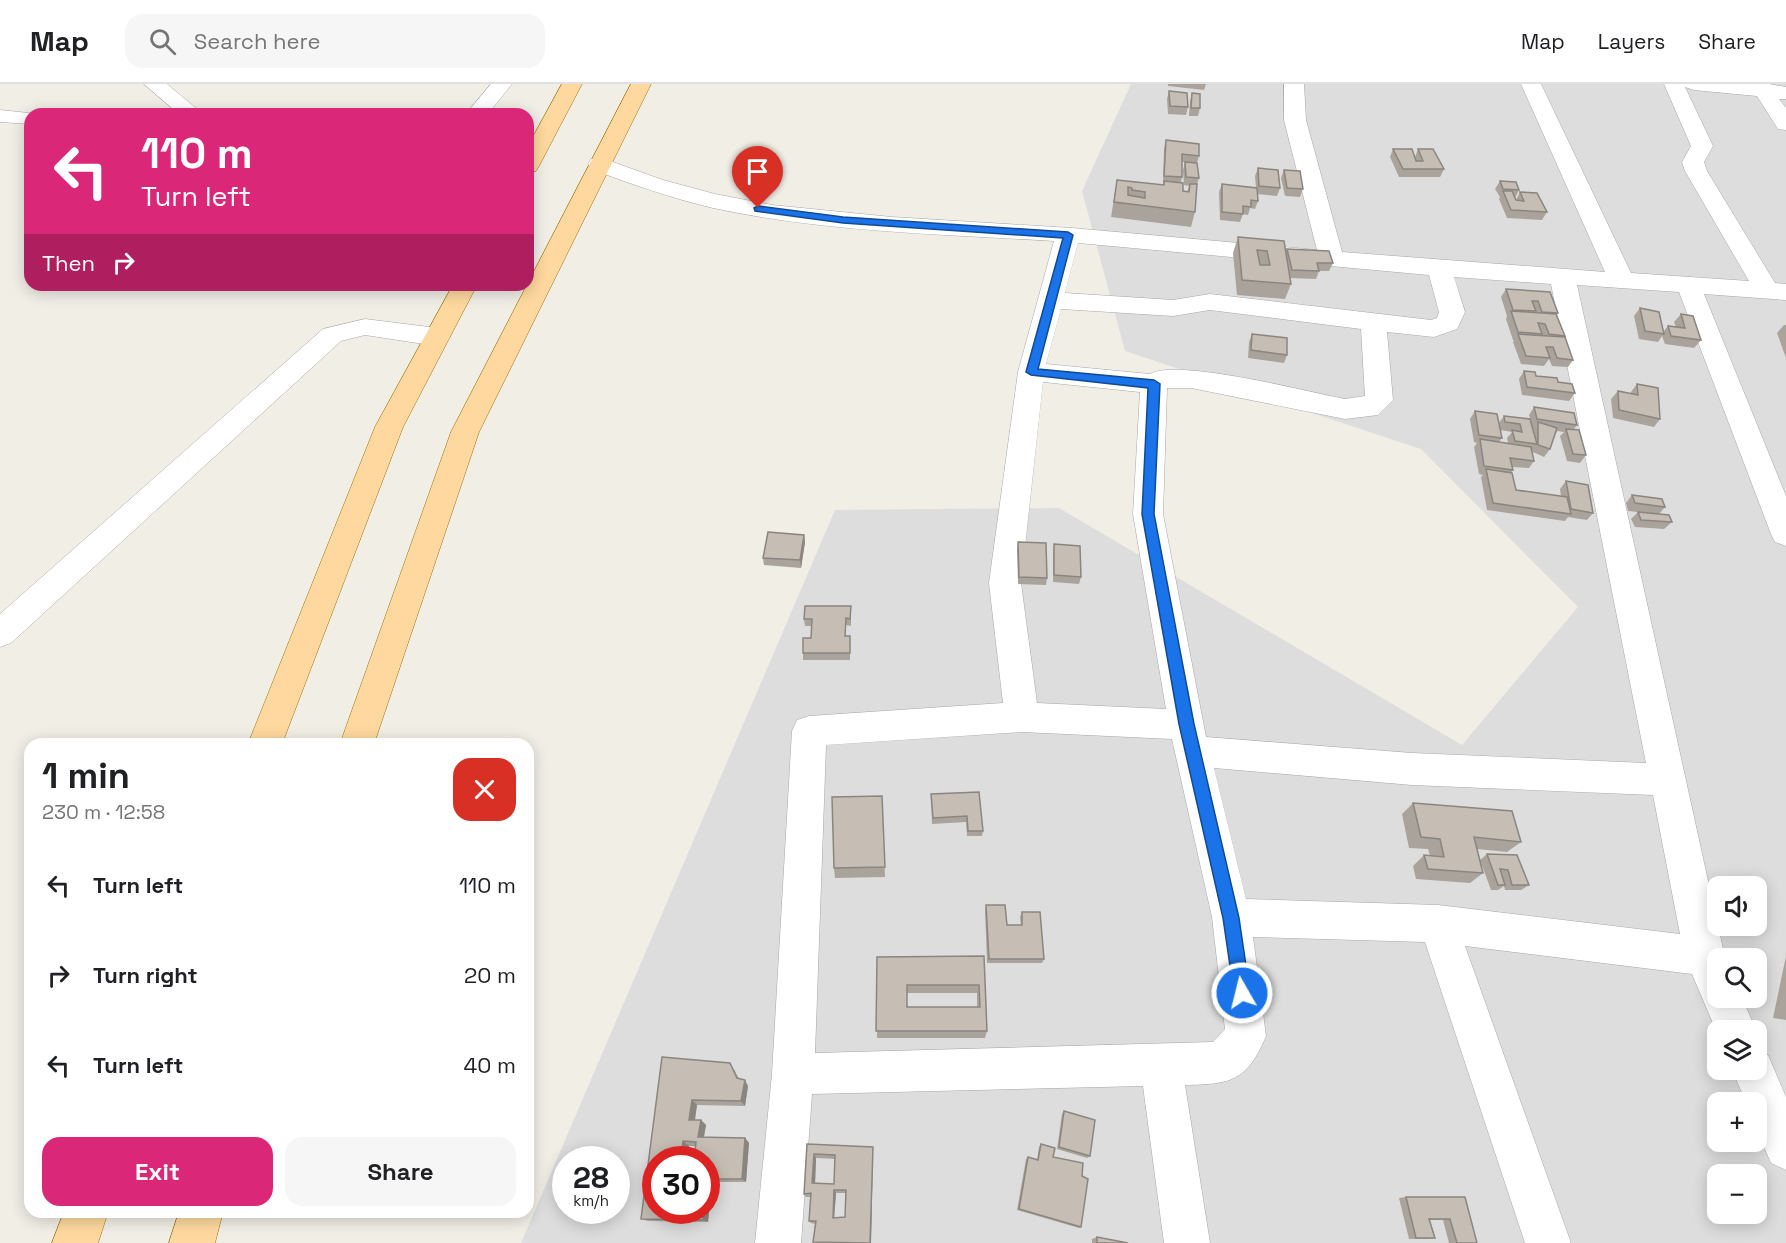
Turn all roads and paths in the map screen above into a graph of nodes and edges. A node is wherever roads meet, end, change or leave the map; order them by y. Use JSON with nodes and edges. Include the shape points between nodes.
{"nodes":[{"id":1,"x":154,"y":84,"type":"edge"},
{"id":2,"x":572,"y":84,"type":"edge"},
{"id":3,"x":640,"y":84,"type":"edge"},
{"id":4,"x":1294,"y":84,"type":"edge"},
{"id":5,"x":1531,"y":84,"type":"edge"},
{"id":6,"x":1674,"y":84,"type":"edge"},
{"id":7,"x":1694,"y":84,"type":"edge"},
{"id":8,"x":497,"y":86,"type":"edge"},
{"id":9,"x":1761,"y":87,"type":"edge"},
{"id":10,"x":1786,"y":93,"type":"edge"},
{"id":11,"x":184,"y":108,"type":"edge"},
{"id":12,"x":481,"y":108,"type":"edge"},
{"id":13,"x":0,"y":116,"type":"edge"},
{"id":14,"x":24,"y":118,"type":"edge"},
{"id":15,"x":1786,"y":124,"type":"edge"},
{"id":16,"x":534,"y":149,"type":"edge"},
{"id":17,"x":599,"y":164,"type":"junction"},
{"id":18,"x":1068,"y":235,"type":"junction"},
{"id":19,"x":1331,"y":257,"type":"junction"},
{"id":20,"x":1439,"y":268,"type":"junction"},
{"id":21,"x":1562,"y":275,"type":"junction"},
{"id":22,"x":1621,"y":279,"type":"junction"},
{"id":23,"x":1688,"y":284,"type":"junction"},
{"id":24,"x":462,"y":291,"type":"edge"},
{"id":25,"x":1776,"y":291,"type":"edge"},
{"id":26,"x":1051,"y":300,"type":"junction"},
{"id":27,"x":1373,"y":322,"type":"junction"},
{"id":28,"x":437,"y":337,"type":"junction"},
{"id":29,"x":1031,"y":372,"type":"junction"},
{"id":30,"x":1154,"y":384,"type":"junction"},
{"id":31,"x":1786,"y":534,"type":"edge"},
{"id":32,"x":0,"y":634,"type":"edge"},
{"id":33,"x":1022,"y":717,"type":"junction"},
{"id":34,"x":267,"y":738,"type":"edge"},
{"id":35,"x":359,"y":738,"type":"edge"},
{"id":36,"x":1189,"y":738,"type":"junction"},
{"id":37,"x":1669,"y":780,"type":"junction"},
{"id":38,"x":1231,"y":918,"type":"junction"},
{"id":39,"x":1438,"y":924,"type":"junction"},
{"id":40,"x":1707,"y":953,"type":"edge"},
{"id":41,"x":1707,"y":970,"type":"edge"},
{"id":42,"x":1161,"y":1064,"type":"junction"},
{"id":43,"x":793,"y":1074,"type":"junction"},
{"id":44,"x":1758,"y":1080,"type":"edge"},
{"id":45,"x":1783,"y":1136,"type":"edge"},
{"id":46,"x":84,"y":1218,"type":"edge"},
{"id":47,"x":199,"y":1218,"type":"edge"},
{"id":48,"x":75,"y":1243,"type":"edge"},
{"id":49,"x":192,"y":1243,"type":"edge"},
{"id":50,"x":778,"y":1243,"type":"edge"},
{"id":51,"x":1187,"y":1243,"type":"edge"},
{"id":52,"x":1548,"y":1243,"type":"edge"}],
"edges":[{"from":1,"to":11,"type":"street"},
{"from":2,"to":16,"type":"main road"},
{"from":3,"to":17,"type":"main road"},
{"from":4,"to":19,"type":"street","via":[[1294,120]]},
{"from":5,"to":22,"type":"street"},
{"from":6,"to":25,"type":"street","via":[[1702,146],[1693,162],[1695,171]]},
{"from":7,"to":9,"type":"street"},
{"from":8,"to":12,"type":"street"},
{"from":9,"to":10,"type":"street"},
{"from":9,"to":15,"type":"street"},
{"from":13,"to":14,"type":"street"},
{"from":17,"to":18,"type":"street","via":[[643,183],[737,206],[843,220]]},
{"from":17,"to":35,"type":"main road","via":[[465,432]]},
{"from":18,"to":19,"type":"street"},
{"from":18,"to":26,"type":"street"},
{"from":19,"to":20,"type":"street"},
{"from":20,"to":21,"type":"street"},
{"from":20,"to":27,"type":"street","via":[[1452,312],[1448,323],[1434,329]]},
{"from":21,"to":22,"type":"street"},
{"from":21,"to":37,"type":"street"},
{"from":22,"to":23,"type":"street"},
{"from":23,"to":25,"type":"street"},
{"from":23,"to":31,"type":"street"},
{"from":24,"to":28,"type":"main road"},
{"from":26,"to":27,"type":"street","via":[[1173,308],[1210,302]]},
{"from":26,"to":29,"type":"street"},
{"from":27,"to":30,"type":"street","via":[[1379,400],[1368,408],[1345,409],[1191,379],[1164,378]]},
{"from":28,"to":32,"type":"street","via":[[365,327],[332,335]]},
{"from":28,"to":34,"type":"main road","via":[[389,427]]},
{"from":29,"to":30,"type":"street"},
{"from":29,"to":33,"type":"street","via":[[1005,583]]},
{"from":30,"to":36,"type":"street","via":[[1148,514]]},
{"from":33,"to":36,"type":"street"},
{"from":33,"to":43,"type":"street","via":[[809,732]]},
{"from":36,"to":37,"type":"street","via":[[1412,769]]},
{"from":36,"to":38,"type":"street"},
{"from":37,"to":40,"type":"street"},
{"from":38,"to":39,"type":"street"},
{"from":38,"to":42,"type":"street","via":[[1246,1036],[1223,1063]]},
{"from":39,"to":41,"type":"street"},
{"from":39,"to":52,"type":"street"},
{"from":42,"to":43,"type":"street"},
{"from":42,"to":51,"type":"street"},
{"from":43,"to":50,"type":"street"},
{"from":44,"to":45,"type":"street"},
{"from":46,"to":48,"type":"main road"},
{"from":47,"to":49,"type":"main road"}]}
